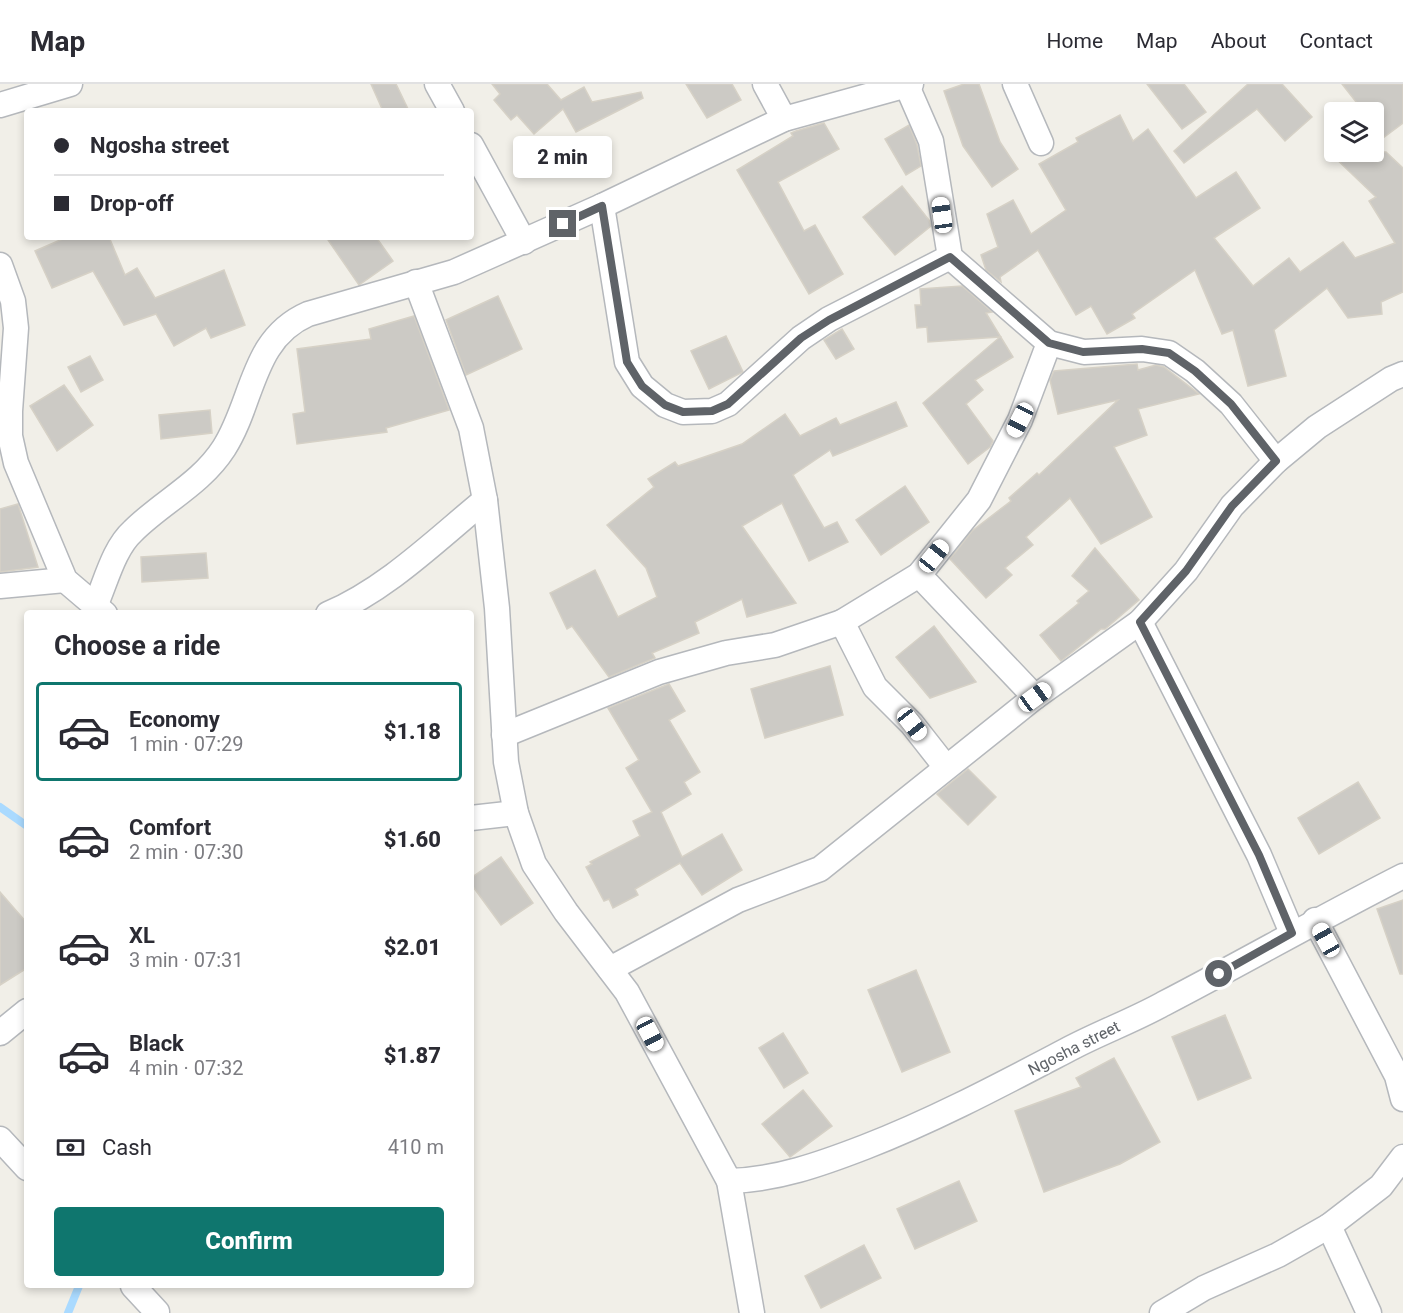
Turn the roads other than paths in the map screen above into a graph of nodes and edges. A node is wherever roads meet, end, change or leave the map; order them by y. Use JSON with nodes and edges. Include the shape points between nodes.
{"nodes":[{"id":1,"x":70,"y":84,"type":"edge"},
{"id":2,"x":437,"y":84,"type":"edge"},
{"id":3,"x":765,"y":84,"type":"edge"},
{"id":4,"x":1015,"y":84,"type":"edge"},
{"id":5,"x":909,"y":85,"type":"edge"},
{"id":6,"x":0,"y":105,"type":"edge"},
{"id":7,"x":450,"y":108,"type":"edge"},
{"id":8,"x":784,"y":119,"type":"junction"},
{"id":9,"x":1041,"y":143,"type":"dead end"},
{"id":10,"x":474,"y":151,"type":"edge"},
{"id":11,"x":602,"y":206,"type":"junction"},
{"id":12,"x":524,"y":242,"type":"junction"},
{"id":13,"x":950,"y":257,"type":"junction"},
{"id":14,"x":0,"y":265,"type":"edge"},
{"id":15,"x":416,"y":282,"type":"junction"},
{"id":16,"x":8,"y":331,"type":"edge"},
{"id":17,"x":1049,"y":343,"type":"junction"},
{"id":18,"x":1403,"y":374,"type":"edge"},
{"id":19,"x":1276,"y":461,"type":"junction"},
{"id":20,"x":485,"y":500,"type":"junction"},
{"id":21,"x":920,"y":575,"type":"junction"},
{"id":22,"x":65,"y":580,"type":"junction"},
{"id":23,"x":0,"y":586,"type":"edge"},
{"id":24,"x":100,"y":608,"type":"edge"},
{"id":25,"x":337,"y":610,"type":"edge"},
{"id":26,"x":842,"y":622,"type":"junction"},
{"id":27,"x":1140,"y":622,"type":"junction"},
{"id":28,"x":1035,"y":697,"type":"junction"},
{"id":29,"x":504,"y":735,"type":"junction"},
{"id":30,"x":945,"y":766,"type":"junction"},
{"id":31,"x":516,"y":813,"type":"junction"},
{"id":32,"x":474,"y":818,"type":"edge"},
{"id":33,"x":1403,"y":876,"type":"edge"},
{"id":34,"x":1315,"y":920,"type":"junction"},
{"id":35,"x":1292,"y":933,"type":"junction"},
{"id":36,"x":610,"y":969,"type":"junction"},
{"id":37,"x":24,"y":1013,"type":"edge"},
{"id":38,"x":0,"y":1033,"type":"edge"},
{"id":39,"x":1400,"y":1075,"type":"edge"},
{"id":40,"x":1403,"y":1099,"type":"edge"},
{"id":41,"x":0,"y":1139,"type":"edge"},
{"id":42,"x":1403,"y":1157,"type":"edge"},
{"id":43,"x":24,"y":1165,"type":"edge"},
{"id":44,"x":729,"y":1181,"type":"junction"},
{"id":45,"x":1329,"y":1226,"type":"junction"},
{"id":46,"x":135,"y":1288,"type":"edge"},
{"id":47,"x":157,"y":1312,"type":"edge"},
{"id":48,"x":752,"y":1313,"type":"edge"},
{"id":49,"x":1162,"y":1313,"type":"edge"},
{"id":50,"x":1369,"y":1313,"type":"edge"}],
"edges":[{"from":1,"to":6,"type":"street"},
{"from":2,"to":7,"type":"street"},
{"from":3,"to":8,"type":"street"},
{"from":4,"to":9,"type":"street"},
{"from":5,"to":8,"type":"street"},
{"from":5,"to":13,"type":"street","via":[[931,141]]},
{"from":8,"to":11,"type":"street"},
{"from":10,"to":12,"type":"street"},
{"from":11,"to":12,"type":"street"},
{"from":11,"to":13,"type":"street","via":[[627,362],[642,386],[665,405],[683,412],[712,411],[728,404],[801,338]]},
{"from":12,"to":15,"type":"street","via":[[454,272]]},
{"from":13,"to":17,"type":"street"},
{"from":14,"to":16,"type":"street","via":[[13,301]]},
{"from":15,"to":20,"type":"street","via":[[471,428]]},
{"from":15,"to":24,"type":"street","via":[[308,314],[280,330],[259,365],[223,449],[179,495],[124,541]]},
{"from":16,"to":22,"type":"street","via":[[10,436],[24,485]]},
{"from":17,"to":19,"type":"street","via":[[1083,352],[1142,349],[1169,353],[1231,404]]},
{"from":17,"to":21,"type":"street","via":[[1020,420],[979,500]]},
{"from":18,"to":19,"type":"street","via":[[1317,427]]},
{"from":19,"to":27,"type":"street","via":[[1232,506],[1186,571]]},
{"from":20,"to":25,"type":"street","via":[[393,575]]},
{"from":20,"to":29,"type":"street","via":[[497,608]]},
{"from":21,"to":26,"type":"street"},
{"from":21,"to":28,"type":"street"},
{"from":22,"to":23,"type":"street"},
{"from":22,"to":24,"type":"street"},
{"from":26,"to":29,"type":"street","via":[[775,645],[726,653],[659,672]]},
{"from":26,"to":30,"type":"street","via":[[875,687],[912,724]]},
{"from":27,"to":28,"type":"street"},
{"from":27,"to":35,"type":"street","via":[[1263,862]]},
{"from":28,"to":30,"type":"street"},
{"from":29,"to":31,"type":"street"},
{"from":30,"to":36,"type":"street","via":[[820,869],[738,900]]},
{"from":31,"to":32,"type":"street"},
{"from":31,"to":36,"type":"street","via":[[534,864]]},
{"from":33,"to":34,"type":"street","name":"Ngosha street"},
{"from":34,"to":35,"type":"street","name":"Ngosha street"},
{"from":34,"to":39,"type":"street"},
{"from":35,"to":44,"type":"street","name":"Ngosha street","via":[[1163,1004],[899,1133],[817,1165]]},
{"from":36,"to":44,"type":"street","via":[[627,992]]},
{"from":37,"to":38,"type":"street"},
{"from":39,"to":40,"type":"street"},
{"from":41,"to":43,"type":"street"},
{"from":42,"to":45,"type":"street","via":[[1381,1186]]},
{"from":44,"to":48,"type":"street"},
{"from":45,"to":49,"type":"street"},
{"from":45,"to":50,"type":"street"},
{"from":46,"to":47,"type":"street"}]}
